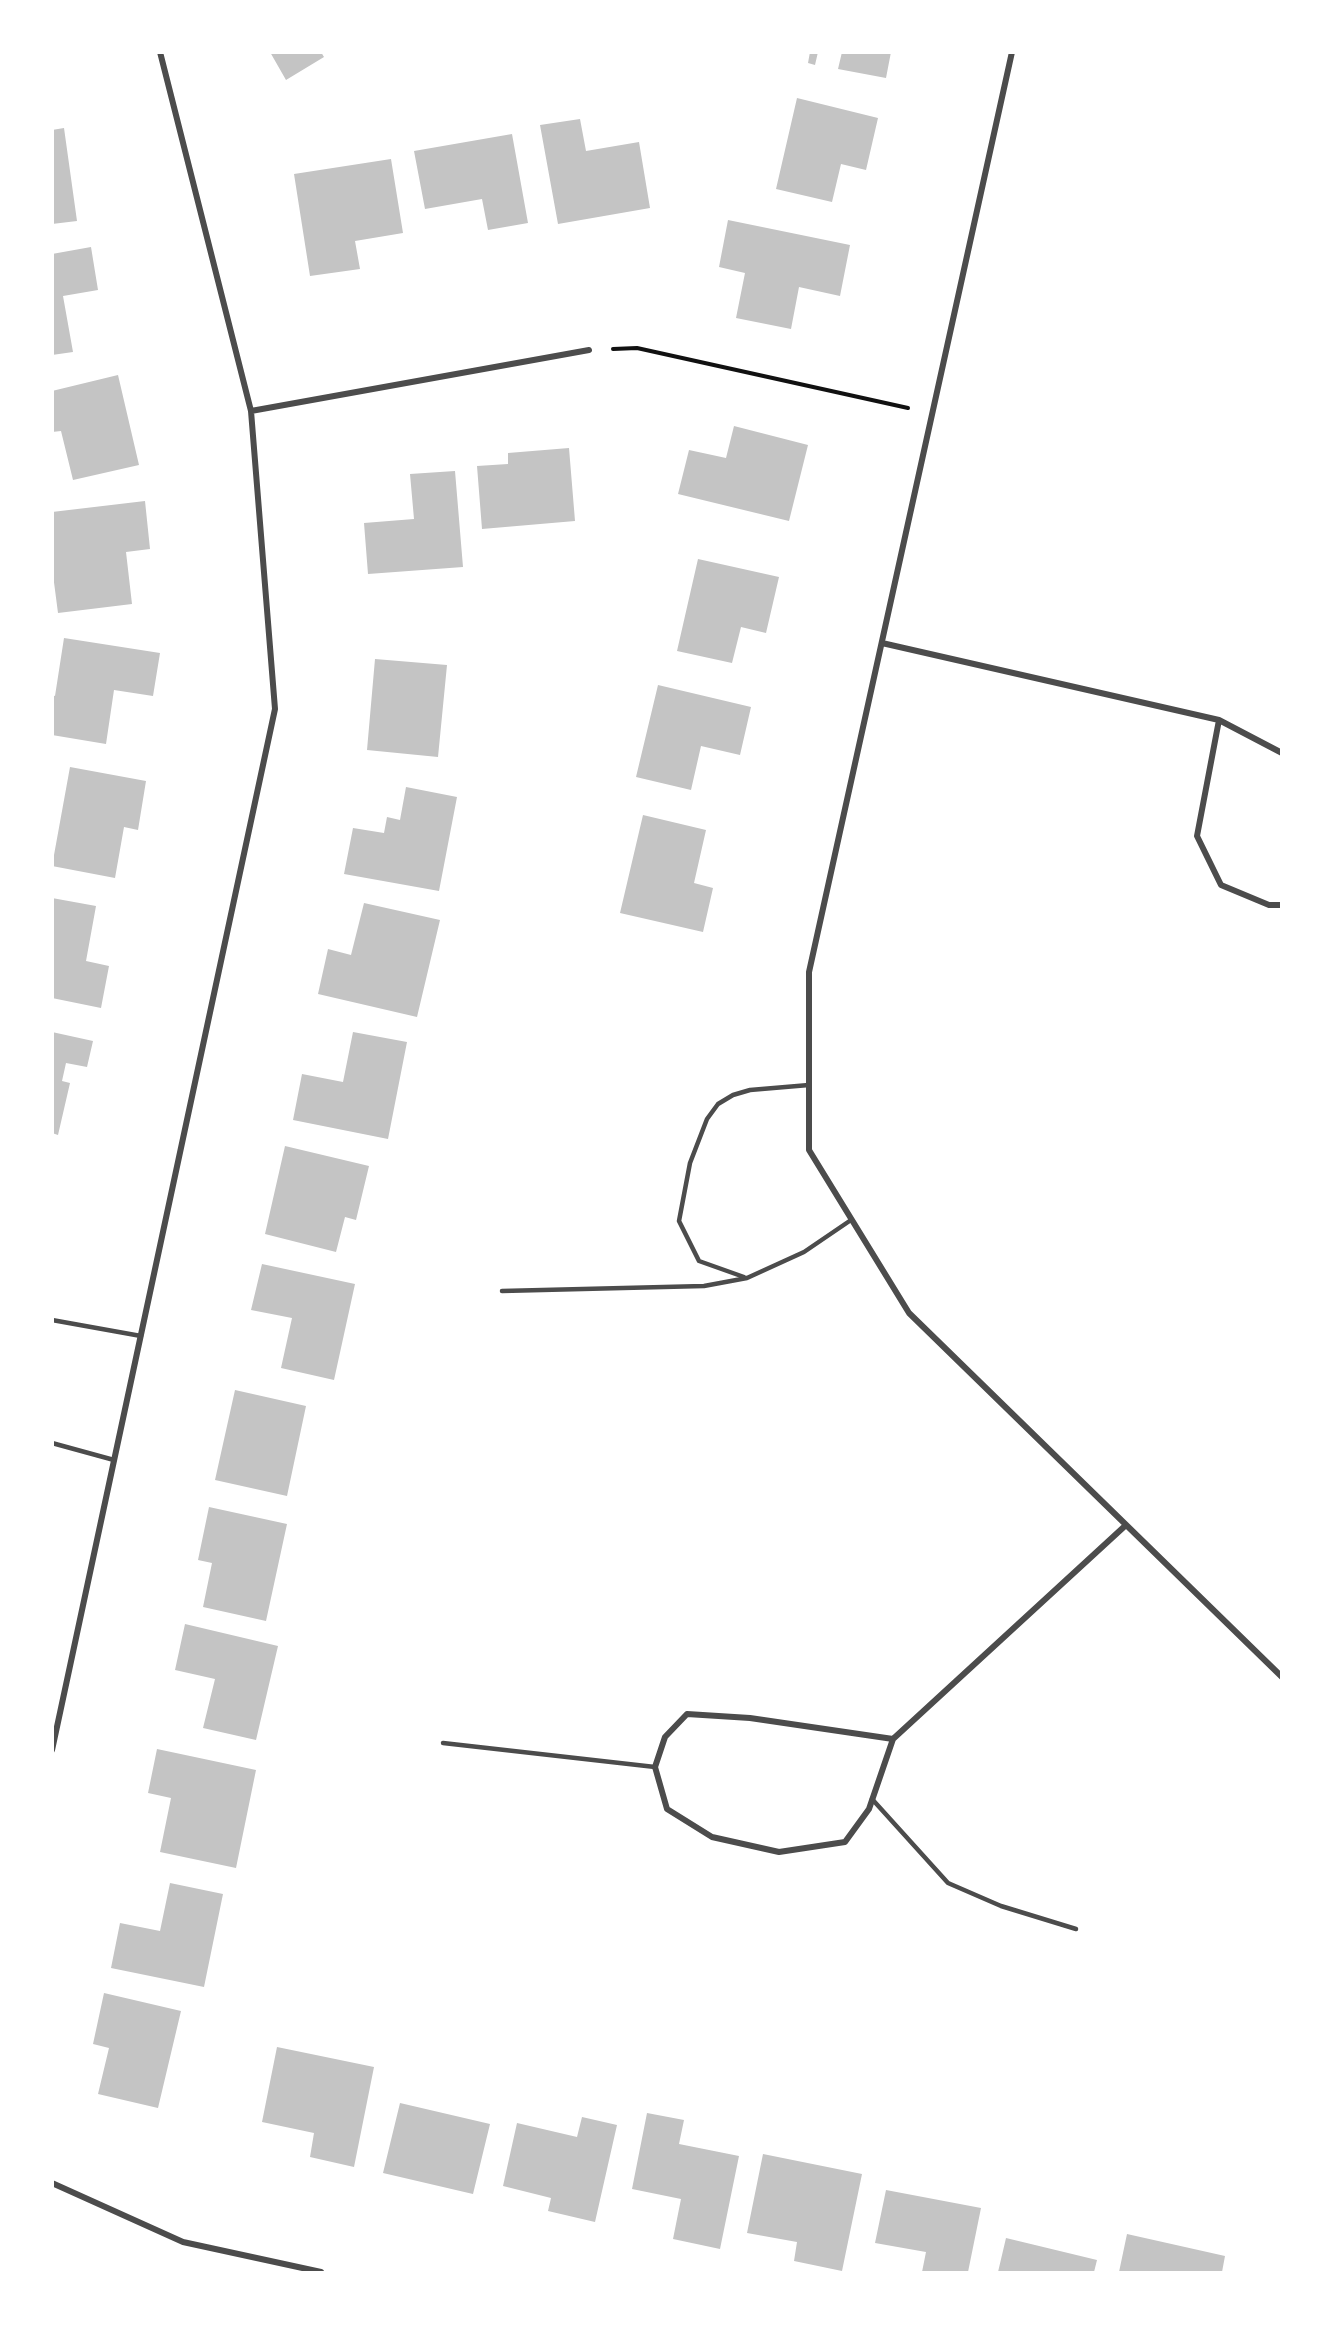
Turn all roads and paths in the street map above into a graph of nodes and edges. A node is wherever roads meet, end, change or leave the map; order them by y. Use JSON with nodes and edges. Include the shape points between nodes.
{"nodes":[{"id":1,"x":160,"y":52,"type":"edge"},
{"id":2,"x":1012,"y":52,"type":"edge"},
{"id":3,"x":589,"y":350,"type":"joint"},
{"id":4,"x":251,"y":411,"type":"junction"},
{"id":5,"x":932,"y":413,"type":"junction"},
{"id":6,"x":882,"y":643,"type":"junction"},
{"id":7,"x":1219,"y":720,"type":"junction"},
{"id":8,"x":1281,"y":753,"type":"edge"},
{"id":9,"x":1281,"y":905,"type":"edge"},
{"id":10,"x":809,"y":1085,"type":"junction"},
{"id":11,"x":851,"y":1220,"type":"junction"},
{"id":12,"x":747,"y":1278,"type":"junction"},
{"id":13,"x":502,"y":1291,"type":"dead end"},
{"id":14,"x":52,"y":1320,"type":"edge"},
{"id":15,"x":141,"y":1336,"type":"junction"},
{"id":16,"x":52,"y":1443,"type":"edge"},
{"id":17,"x":114,"y":1460,"type":"junction"},
{"id":18,"x":1126,"y":1525,"type":"junction"},
{"id":19,"x":1281,"y":1677,"type":"edge"},
{"id":20,"x":893,"y":1739,"type":"junction"},
{"id":21,"x":443,"y":1743,"type":"dead end"},
{"id":22,"x":52,"y":1750,"type":"edge"},
{"id":23,"x":656,"y":1767,"type":"junction"},
{"id":24,"x":872,"y":1799,"type":"junction"},
{"id":25,"x":1076,"y":1929,"type":"dead end"},
{"id":26,"x":52,"y":2183,"type":"edge"},
{"id":27,"x":321,"y":2272,"type":"edge"}],
"edges":[{"from":1,"to":4,"type":"street"},
{"from":2,"to":5,"type":"street"},
{"from":3,"to":4,"type":"street"},
{"from":3,"to":5,"type":"path","via":[[637,348]]},
{"from":4,"to":15,"type":"street","via":[[274,709]]},
{"from":5,"to":6,"type":"street"},
{"from":6,"to":7,"type":"street"},
{"from":6,"to":10,"type":"street","via":[[809,972]]},
{"from":7,"to":8,"type":"street"},
{"from":7,"to":9,"type":"street","via":[[1197,836],[1221,885],[1269,905]]},
{"from":10,"to":11,"type":"street","via":[[809,1150]]},
{"from":10,"to":12,"type":"lane","via":[[750,1090],[718,1104],[707,1119],[690,1163],[679,1221],[699,1261]]},
{"from":11,"to":12,"type":"lane","via":[[804,1252]]},
{"from":11,"to":18,"type":"street","via":[[909,1313]]},
{"from":12,"to":13,"type":"lane","via":[[704,1286]]},
{"from":14,"to":15,"type":"lane"},
{"from":15,"to":17,"type":"street"},
{"from":16,"to":17,"type":"lane"},
{"from":17,"to":22,"type":"street"},
{"from":18,"to":19,"type":"street"},
{"from":18,"to":20,"type":"street"},
{"from":20,"to":23,"type":"street","via":[[750,1718],[687,1714],[665,1737]]},
{"from":20,"to":24,"type":"street"},
{"from":21,"to":23,"type":"lane"},
{"from":23,"to":24,"type":"street","via":[[667,1809],[712,1837],[779,1852],[844,1842]]},
{"from":24,"to":25,"type":"lane","via":[[948,1883],[1001,1906]]},
{"from":26,"to":27,"type":"street","via":[[183,2242]]}]}
